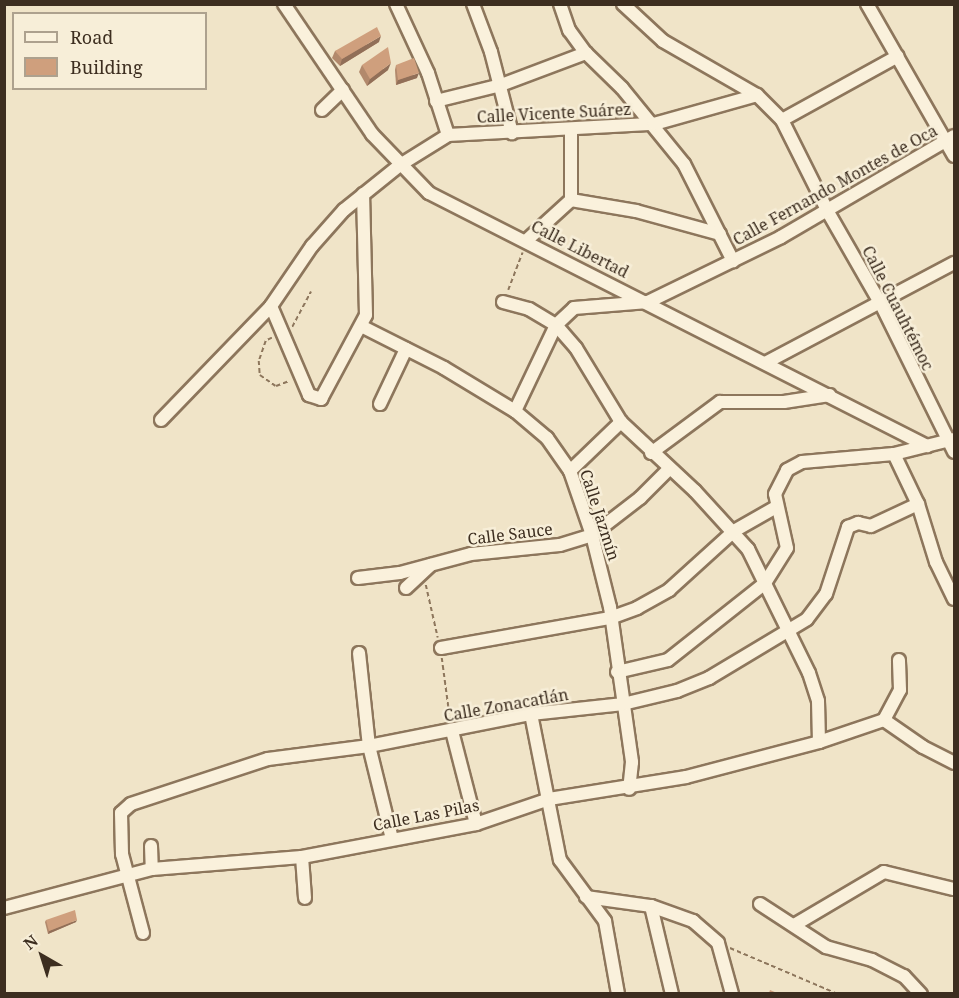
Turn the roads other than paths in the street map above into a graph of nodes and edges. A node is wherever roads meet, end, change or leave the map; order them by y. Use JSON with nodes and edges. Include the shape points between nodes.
{"nodes":[{"id":1,"x":284,"y":4,"type":"edge"},
{"id":2,"x":396,"y":4,"type":"edge"},
{"id":3,"x":473,"y":4,"type":"edge"},
{"id":4,"x":560,"y":4,"type":"edge"},
{"id":5,"x":623,"y":4,"type":"edge"},
{"id":6,"x":867,"y":4,"type":"edge"},
{"id":7,"x":586,"y":53,"type":"junction"},
{"id":8,"x":898,"y":56,"type":"junction"},
{"id":9,"x":501,"y":85,"type":"junction"},
{"id":10,"x":343,"y":90,"type":"junction"},
{"id":11,"x":757,"y":95,"type":"junction"},
{"id":12,"x":436,"y":101,"type":"junction"},
{"id":13,"x":322,"y":110,"type":"dead end"},
{"id":14,"x":782,"y":120,"type":"junction"},
{"id":15,"x":654,"y":124,"type":"junction"},
{"id":16,"x":571,"y":129,"type":"junction"},
{"id":17,"x":512,"y":133,"type":"junction"},
{"id":18,"x":448,"y":135,"type":"junction"},
{"id":19,"x":950,"y":138,"type":"edge"},
{"id":20,"x":954,"y":156,"type":"edge"},
{"id":21,"x":400,"y":165,"type":"junction"},
{"id":22,"x":369,"y":189,"type":"junction"},
{"id":23,"x":571,"y":200,"type":"junction"},
{"id":24,"x":828,"y":212,"type":"junction"},
{"id":25,"x":720,"y":234,"type":"junction"},
{"id":26,"x":527,"y":240,"type":"junction"},
{"id":27,"x":733,"y":261,"type":"junction"},
{"id":28,"x":954,"y":263,"type":"edge"},
{"id":29,"x":503,"y":302,"type":"road end"},
{"id":30,"x":648,"y":302,"type":"junction"},
{"id":31,"x":881,"y":304,"type":"junction"},
{"id":32,"x":271,"y":306,"type":"junction"},
{"id":33,"x":556,"y":325,"type":"junction"},
{"id":34,"x":361,"y":326,"type":"junction"},
{"id":35,"x":406,"y":350,"type":"junction"},
{"id":36,"x":767,"y":362,"type":"junction"},
{"id":37,"x":829,"y":395,"type":"junction"},
{"id":38,"x":380,"y":404,"type":"dead end"},
{"id":39,"x":515,"y":411,"type":"junction"},
{"id":40,"x":161,"y":420,"type":"dead end"},
{"id":41,"x":621,"y":422,"type":"junction"},
{"id":42,"x":951,"y":440,"type":"edge"},
{"id":43,"x":927,"y":446,"type":"junction"},
{"id":44,"x":954,"y":452,"type":"edge"},
{"id":45,"x":651,"y":453,"type":"junction"},
{"id":46,"x":894,"y":454,"type":"junction"},
{"id":47,"x":669,"y":469,"type":"junction"},
{"id":48,"x":570,"y":471,"type":"junction"},
{"id":49,"x":918,"y":504,"type":"junction"},
{"id":50,"x":776,"y":507,"type":"junction"},
{"id":51,"x":734,"y":531,"type":"junction"},
{"id":52,"x":592,"y":535,"type":"junction"},
{"id":53,"x":437,"y":561,"type":"junction"},
{"id":54,"x":358,"y":578,"type":"dead end"},
{"id":55,"x":765,"y":583,"type":"junction"},
{"id":56,"x":406,"y":588,"type":"dead end"},
{"id":57,"x":954,"y":599,"type":"edge"},
{"id":58,"x":610,"y":618,"type":"junction"},
{"id":59,"x":787,"y":631,"type":"junction"},
{"id":60,"x":441,"y":648,"type":"dead end"},
{"id":61,"x":359,"y":653,"type":"dead end"},
{"id":62,"x":899,"y":660,"type":"dead end"},
{"id":63,"x":617,"y":672,"type":"junction"},
{"id":64,"x":623,"y":704,"type":"junction"},
{"id":65,"x":531,"y":714,"type":"junction"},
{"id":66,"x":884,"y":720,"type":"junction"},
{"id":67,"x":452,"y":731,"type":"junction"},
{"id":68,"x":819,"y":742,"type":"junction"},
{"id":69,"x":369,"y":746,"type":"junction"},
{"id":70,"x":954,"y":763,"type":"edge"},
{"id":71,"x":629,"y":789,"type":"junction"},
{"id":72,"x":549,"y":799,"type":"junction"},
{"id":73,"x":476,"y":824,"type":"junction"},
{"id":74,"x":392,"y":839,"type":"junction"},
{"id":75,"x":151,"y":846,"type":"dead end"},
{"id":76,"x":302,"y":857,"type":"junction"},
{"id":77,"x":152,"y":869,"type":"junction"},
{"id":78,"x":126,"y":874,"type":"junction"},
{"id":79,"x":954,"y":889,"type":"edge"},
{"id":80,"x":586,"y":897,"type":"junction"},
{"id":81,"x":305,"y":898,"type":"dead end"},
{"id":82,"x":760,"y":904,"type":"dead end"},
{"id":83,"x":651,"y":906,"type":"junction"},
{"id":84,"x":4,"y":908,"type":"edge"},
{"id":85,"x":796,"y":924,"type":"junction"},
{"id":86,"x":142,"y":933,"type":"dead end"},
{"id":87,"x":618,"y":993,"type":"edge"},
{"id":88,"x":672,"y":993,"type":"edge"},
{"id":89,"x":732,"y":993,"type":"edge"},
{"id":90,"x":921,"y":993,"type":"edge"}],
"edges":[{"from":1,"to":10,"type":"street","name":"Calle Libertad"},
{"from":2,"to":12,"type":"street"},
{"from":3,"to":9,"type":"street"},
{"from":4,"to":7,"type":"street","via":[[569,30]]},
{"from":5,"to":11,"type":"street","name":"Calle Cuauhtémoc","via":[[663,41]]},
{"from":6,"to":8,"type":"street"},
{"from":7,"to":9,"type":"street"},
{"from":7,"to":15,"type":"street"},
{"from":8,"to":14,"type":"street"},
{"from":8,"to":19,"type":"street"},
{"from":9,"to":12,"type":"street"},
{"from":9,"to":17,"type":"street"},
{"from":10,"to":13,"type":"street"},
{"from":10,"to":21,"type":"street","name":"Calle Libertad","via":[[372,134]]},
{"from":11,"to":14,"type":"street","name":"Calle Cuauhtémoc"},
{"from":11,"to":15,"type":"street","name":"Calle Vicente Suárez"},
{"from":12,"to":18,"type":"street"},
{"from":14,"to":24,"type":"street","name":"Calle Cuauhtémoc"},
{"from":15,"to":16,"type":"street","name":"Calle Vicente Suárez"},
{"from":15,"to":25,"type":"street","via":[[684,164]]},
{"from":16,"to":17,"type":"street","name":"Calle Vicente Suárez"},
{"from":16,"to":23,"type":"street"},
{"from":17,"to":18,"type":"street","name":"Calle Vicente Suárez"},
{"from":18,"to":21,"type":"street"},
{"from":19,"to":20,"type":"street"},
{"from":19,"to":24,"type":"street","name":"Calle Fernando Montes de Oca"},
{"from":21,"to":22,"type":"street"},
{"from":21,"to":26,"type":"street","name":"Calle Libertad","via":[[429,192]]},
{"from":22,"to":32,"type":"street","via":[[326,228]]},
{"from":22,"to":34,"type":"street","via":[[366,315]]},
{"from":23,"to":25,"type":"street"},
{"from":23,"to":26,"type":"street"},
{"from":24,"to":27,"type":"street","name":"Calle Fernando Montes de Oca"},
{"from":24,"to":31,"type":"street","name":"Calle Cuauhtémoc"},
{"from":25,"to":27,"type":"street"},
{"from":26,"to":30,"type":"street","name":"Calle Libertad"},
{"from":27,"to":30,"type":"street","name":"Calle Fernando Montes de Oca"},
{"from":28,"to":31,"type":"street"},
{"from":29,"to":33,"type":"street","via":[[529,309]]},
{"from":30,"to":33,"type":"street","name":"Calle Fernando Montes de Oca","via":[[583,305],[567,313]]},
{"from":30,"to":36,"type":"street","name":"Calle Libertad"},
{"from":31,"to":36,"type":"street"},
{"from":31,"to":42,"type":"street","name":"Calle Cuauhtémoc"},
{"from":32,"to":34,"type":"street","via":[[313,399],[327,394]]},
{"from":32,"to":40,"type":"street"},
{"from":33,"to":39,"type":"street","name":"Calle Fernando Montes de Oca"},
{"from":33,"to":41,"type":"street","via":[[576,348]]},
{"from":34,"to":35,"type":"street","name":"Calle Jazmín"},
{"from":35,"to":38,"type":"street"},
{"from":35,"to":39,"type":"street","name":"Calle Jazmín"},
{"from":36,"to":37,"type":"street","name":"Calle Libertad"},
{"from":37,"to":43,"type":"street","name":"Calle Libertad"},
{"from":37,"to":45,"type":"street","via":[[784,402],[720,402]]},
{"from":39,"to":48,"type":"street","name":"Calle Jazmín","via":[[547,438]]},
{"from":41,"to":45,"type":"street"},
{"from":41,"to":48,"type":"street"},
{"from":42,"to":43,"type":"street"},
{"from":42,"to":44,"type":"street","name":"Calle Cuauhtémoc"},
{"from":43,"to":46,"type":"street"},
{"from":45,"to":47,"type":"street"},
{"from":46,"to":49,"type":"street"},
{"from":46,"to":50,"type":"street","via":[[802,462],[779,480]]},
{"from":47,"to":51,"type":"street"},
{"from":47,"to":52,"type":"street","name":"Calle Sauce","via":[[640,498]]},
{"from":48,"to":52,"type":"street","name":"Calle Jazmín"},
{"from":49,"to":57,"type":"street","via":[[936,562]]},
{"from":49,"to":59,"type":"street","name":"Calle Zonacatlán","via":[[871,526],[858,523],[848,527],[826,594],[807,619]]},
{"from":50,"to":51,"type":"street"},
{"from":50,"to":55,"type":"street","via":[[784,525],[787,548]]},
{"from":51,"to":55,"type":"street"},
{"from":51,"to":58,"type":"street","via":[[669,590]]},
{"from":52,"to":53,"type":"street","name":"Calle Sauce","via":[[560,545]]},
{"from":52,"to":58,"type":"street","name":"Calle Jazmín"},
{"from":53,"to":54,"type":"street","name":"Calle Sauce","via":[[400,573]]},
{"from":53,"to":56,"type":"street"},
{"from":55,"to":59,"type":"street"},
{"from":55,"to":63,"type":"street","via":[[668,660]]},
{"from":58,"to":60,"type":"street"},
{"from":58,"to":63,"type":"street","name":"Calle Jazmín"},
{"from":59,"to":64,"type":"street","name":"Calle Zonacatlán","via":[[709,678],[677,691]]},
{"from":59,"to":68,"type":"street","via":[[809,673],[818,701]]},
{"from":61,"to":69,"type":"street"},
{"from":62,"to":66,"type":"street","via":[[900,690]]},
{"from":63,"to":64,"type":"street","name":"Calle Jazmín"},
{"from":64,"to":65,"type":"street","name":"Calle Zonacatlán"},
{"from":64,"to":71,"type":"street","name":"Calle Jazmín","via":[[632,762]]},
{"from":65,"to":67,"type":"street","name":"Calle Zonacatlán"},
{"from":65,"to":72,"type":"street"},
{"from":66,"to":68,"type":"street","name":"Calle Las Pilas"},
{"from":66,"to":70,"type":"street","via":[[922,747]]},
{"from":67,"to":69,"type":"street","name":"Calle Zonacatlán"},
{"from":67,"to":73,"type":"street"},
{"from":68,"to":71,"type":"street","name":"Calle Las Pilas"},
{"from":69,"to":74,"type":"street"},
{"from":69,"to":78,"type":"street","name":"Calle Zonacatlán","via":[[248,764],[192,787],[131,804],[121,813]]},
{"from":71,"to":72,"type":"street","name":"Calle Las Pilas"},
{"from":72,"to":73,"type":"street","name":"Calle Las Pilas"},
{"from":72,"to":80,"type":"street","via":[[560,860]]},
{"from":73,"to":74,"type":"street","name":"Calle Las Pilas"},
{"from":74,"to":76,"type":"street","name":"Calle Las Pilas"},
{"from":75,"to":77,"type":"street"},
{"from":76,"to":77,"type":"street","name":"Calle Las Pilas"},
{"from":76,"to":81,"type":"street"},
{"from":77,"to":78,"type":"street","name":"Calle Las Pilas"},
{"from":78,"to":84,"type":"street","name":"Calle Las Pilas"},
{"from":78,"to":86,"type":"street"},
{"from":79,"to":85,"type":"street","via":[[884,872]]},
{"from":80,"to":83,"type":"street"},
{"from":80,"to":87,"type":"street","via":[[609,933]]},
{"from":82,"to":85,"type":"street"},
{"from":83,"to":88,"type":"street"},
{"from":83,"to":89,"type":"street","via":[[693,921],[718,943]]},
{"from":85,"to":90,"type":"street","via":[[826,947],[872,960],[904,976]]}]}
